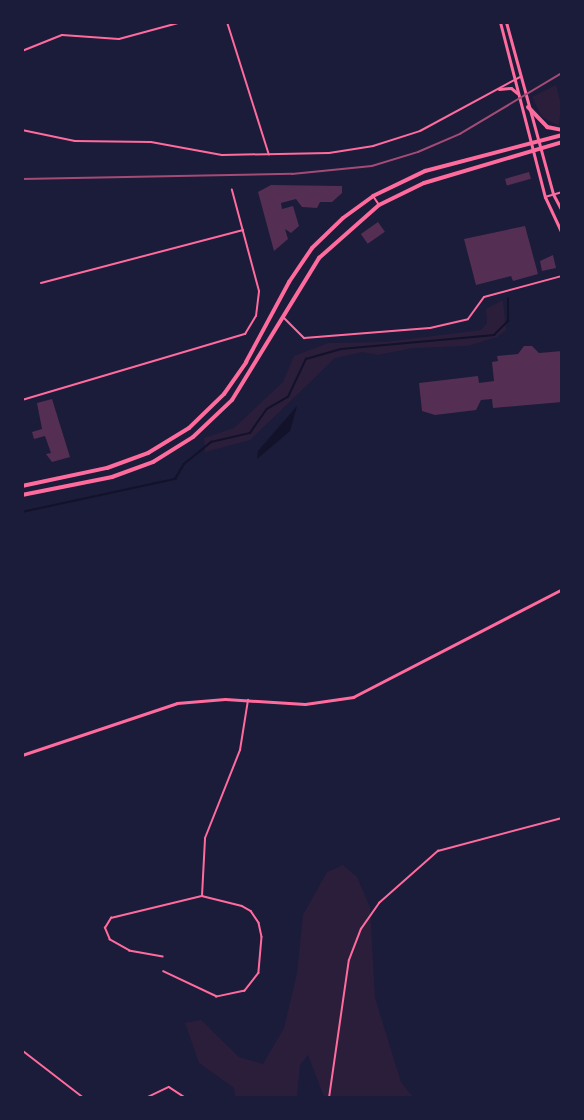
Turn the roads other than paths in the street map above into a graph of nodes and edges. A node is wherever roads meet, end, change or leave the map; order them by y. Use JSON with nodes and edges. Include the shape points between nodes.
{"nodes":[{"id":1,"x":182,"y":22,"type":"edge"},
{"id":2,"x":227,"y":22,"type":"edge"},
{"id":3,"x":500,"y":22,"type":"edge"},
{"id":4,"x":506,"y":22,"type":"edge"},
{"id":5,"x":22,"y":51,"type":"edge"},
{"id":6,"x":520,"y":77,"type":"junction"},
{"id":7,"x":515,"y":79,"type":"junction"},
{"id":8,"x":499,"y":89,"type":"junction"},
{"id":9,"x":519,"y":94,"type":"junction"},
{"id":10,"x":528,"y":106,"type":"junction"},
{"id":11,"x":22,"y":130,"type":"edge"},
{"id":12,"x":561,"y":133,"type":"edge"},
{"id":13,"x":538,"y":141,"type":"junction"},
{"id":14,"x":531,"y":142,"type":"junction"},
{"id":15,"x":561,"y":142,"type":"edge"},
{"id":16,"x":540,"y":148,"type":"junction"},
{"id":17,"x":533,"y":150,"type":"junction"},
{"id":18,"x":269,"y":155,"type":"junction"},
{"id":19,"x":232,"y":190,"type":"dead end"},
{"id":20,"x":561,"y":192,"type":"edge"},
{"id":21,"x":553,"y":194,"type":"junction"},
{"id":22,"x":373,"y":196,"type":"junction"},
{"id":23,"x":545,"y":197,"type":"junction"},
{"id":24,"x":379,"y":205,"type":"junction"},
{"id":25,"x":561,"y":211,"type":"edge"},
{"id":26,"x":243,"y":230,"type":"junction"},
{"id":27,"x":561,"y":233,"type":"edge"},
{"id":28,"x":561,"y":276,"type":"edge"},
{"id":29,"x":41,"y":283,"type":"dead end"},
{"id":30,"x":283,"y":316,"type":"junction"},
{"id":31,"x":22,"y":400,"type":"edge"},
{"id":32,"x":22,"y":486,"type":"edge"},
{"id":33,"x":22,"y":495,"type":"edge"},
{"id":34,"x":561,"y":589,"type":"edge"},
{"id":35,"x":248,"y":700,"type":"junction"},
{"id":36,"x":22,"y":755,"type":"edge"},
{"id":37,"x":202,"y":896,"type":"junction"},
{"id":38,"x":163,"y":957,"type":"dead end"},
{"id":39,"x":164,"y":972,"type":"dead end"}],
"edges":[{"from":1,"to":5,"type":"street","via":[[119,39],[62,35]]},
{"from":2,"to":18,"type":"street"},
{"from":3,"to":7,"type":"street"},
{"from":4,"to":6,"type":"street"},
{"from":6,"to":7,"type":"street"},
{"from":6,"to":10,"type":"street"},
{"from":7,"to":8,"type":"street"},
{"from":7,"to":9,"type":"street"},
{"from":8,"to":9,"type":"street","via":[[511,88]]},
{"from":8,"to":18,"type":"street","via":[[420,131],[373,146],[329,153]]},
{"from":9,"to":14,"type":"street"},
{"from":10,"to":12,"type":"highway","via":[[547,127]]},
{"from":10,"to":13,"type":"street"},
{"from":11,"to":18,"type":"street","via":[[75,141],[151,142],[222,155]]},
{"from":12,"to":13,"type":"highway"},
{"from":13,"to":14,"type":"highway"},
{"from":13,"to":16,"type":"street"},
{"from":14,"to":17,"type":"street"},
{"from":14,"to":22,"type":"highway","via":[[425,171]]},
{"from":15,"to":16,"type":"highway"},
{"from":16,"to":17,"type":"highway"},
{"from":16,"to":21,"type":"street"},
{"from":17,"to":23,"type":"street"},
{"from":17,"to":24,"type":"highway","via":[[424,183]]},
{"from":19,"to":26,"type":"street"},
{"from":20,"to":21,"type":"street"},
{"from":21,"to":23,"type":"street"},
{"from":21,"to":25,"type":"street"},
{"from":22,"to":24,"type":"street"},
{"from":22,"to":32,"type":"highway","via":[[326,233],[289,282],[241,370],[224,394],[189,428],[148,453],[107,468]]},
{"from":23,"to":27,"type":"street"},
{"from":24,"to":30,"type":"highway","via":[[319,258]]},
{"from":26,"to":29,"type":"street"},
{"from":26,"to":31,"type":"street","via":[[260,303],[245,334]]},
{"from":28,"to":30,"type":"street","via":[[484,297],[474,315],[460,323],[304,338]]},
{"from":30,"to":33,"type":"highway","via":[[232,400],[193,437],[153,462],[112,477]]},
{"from":34,"to":35,"type":"street","via":[[353,697],[305,704]]},
{"from":35,"to":36,"type":"street","via":[[201,700],[165,706]]},
{"from":35,"to":37,"type":"street","via":[[240,750],[205,838]]},
{"from":37,"to":38,"type":"lane","via":[[111,918],[105,928],[110,940],[130,951]]},
{"from":37,"to":39,"type":"lane","via":[[251,911],[262,937],[259,973],[245,991],[217,997]]}]}
